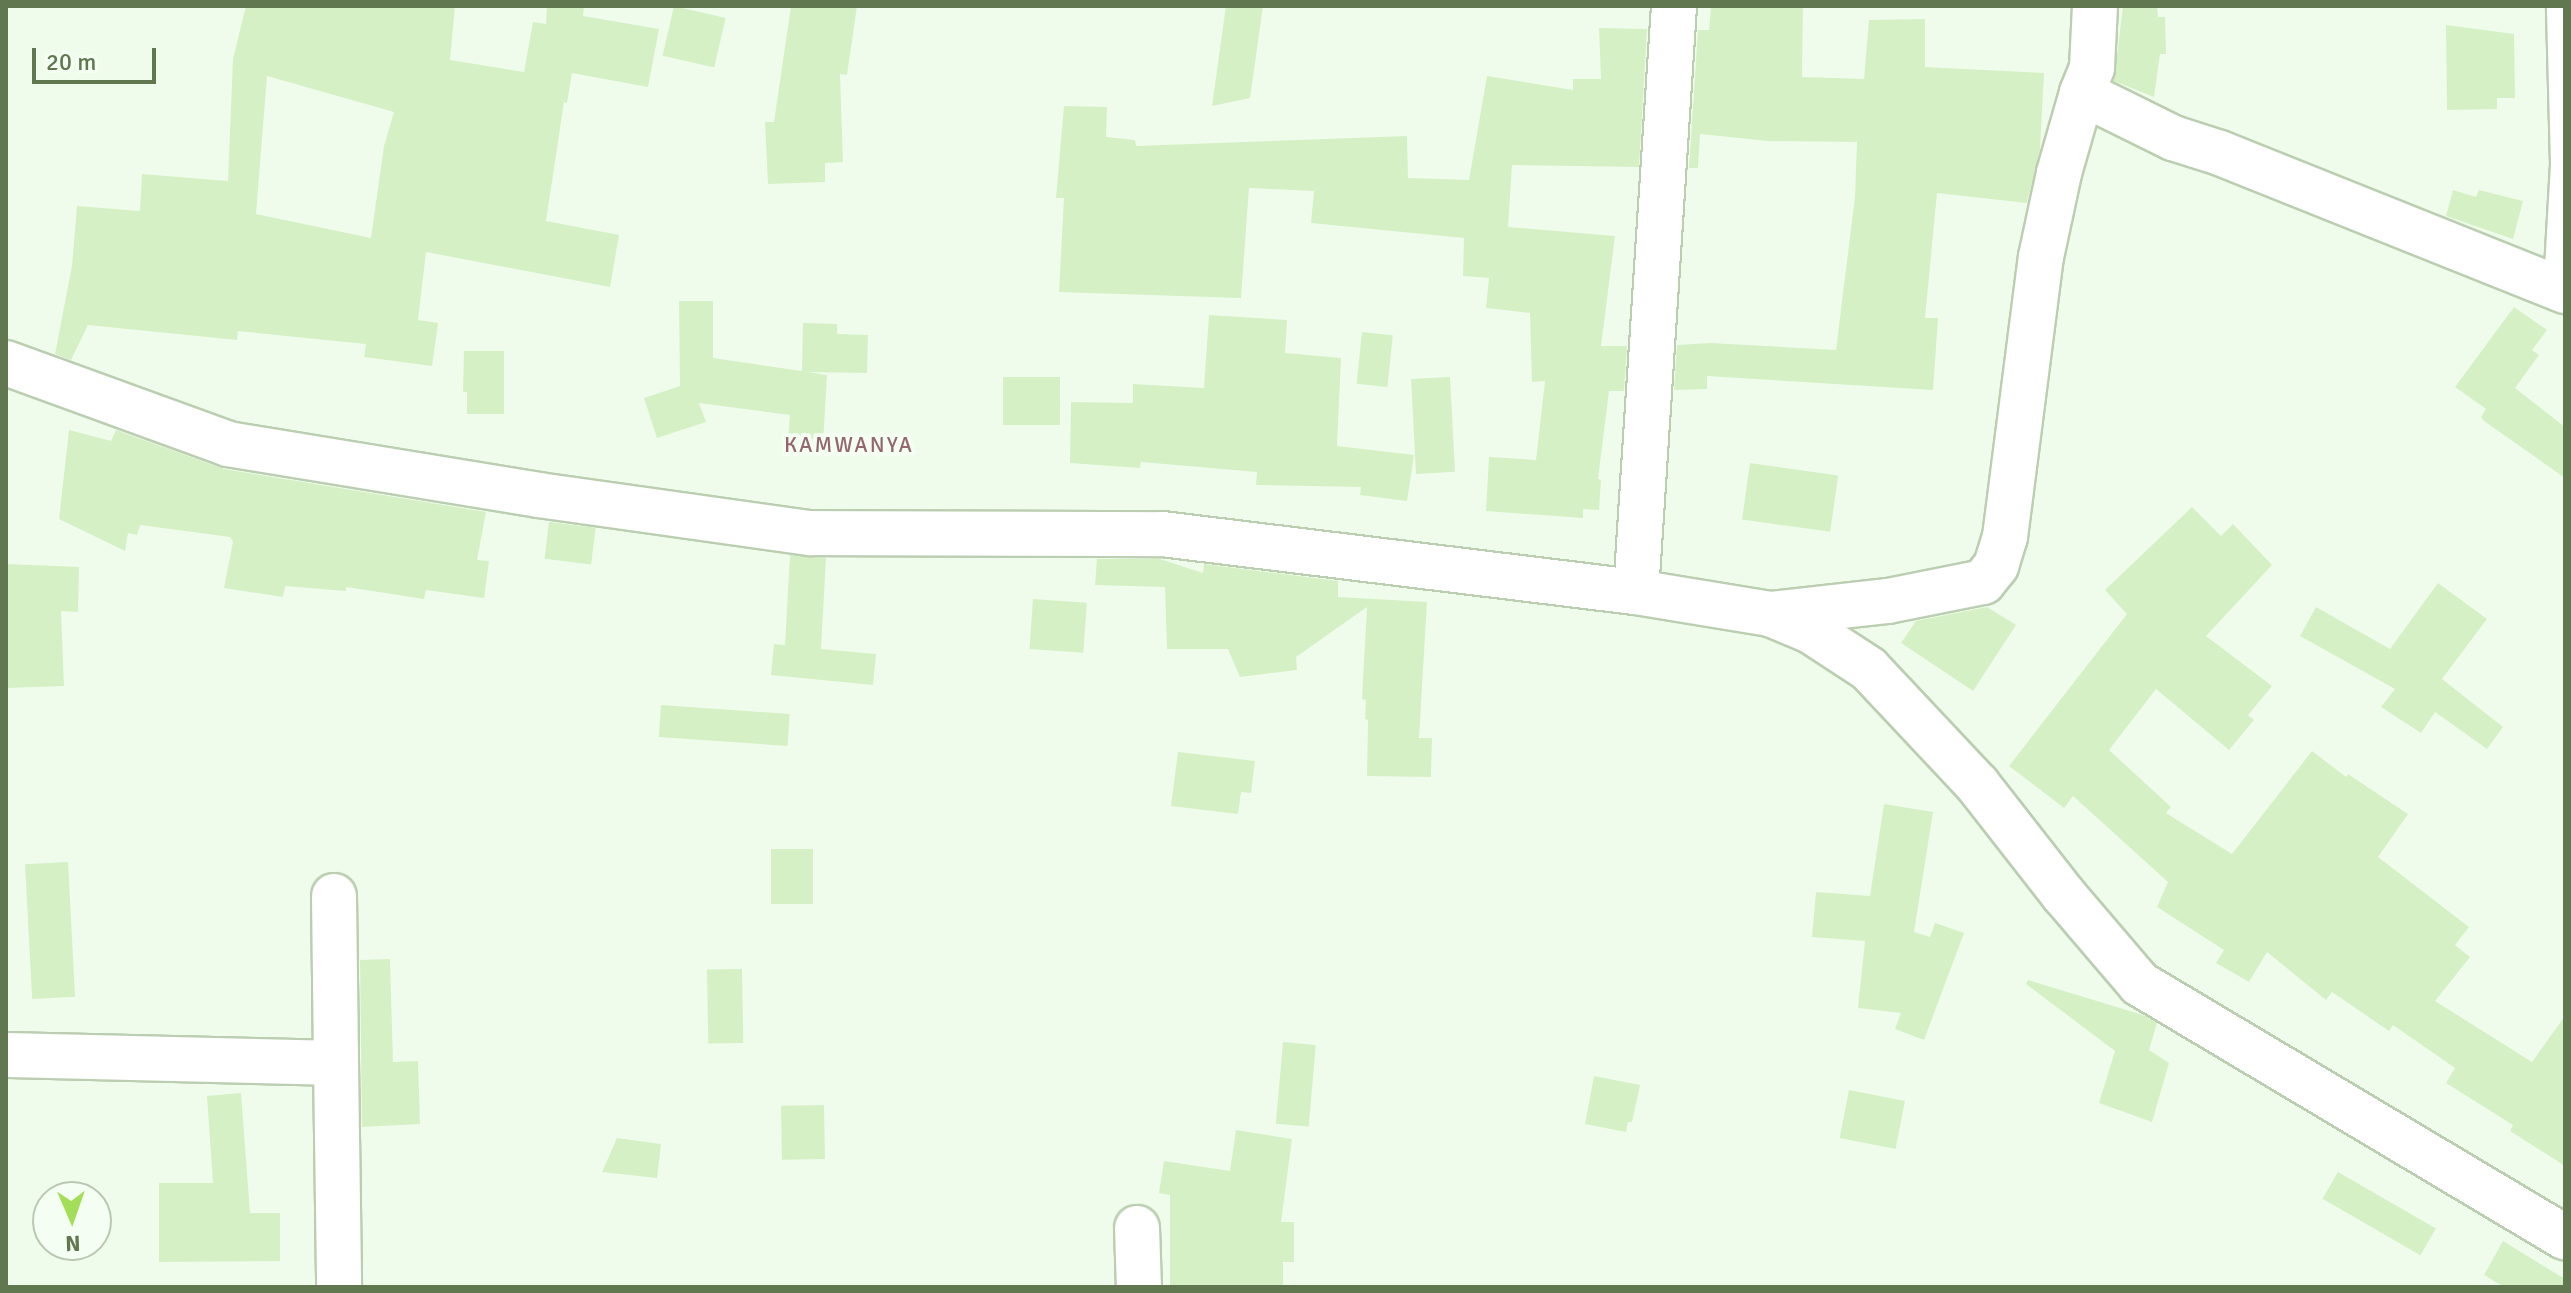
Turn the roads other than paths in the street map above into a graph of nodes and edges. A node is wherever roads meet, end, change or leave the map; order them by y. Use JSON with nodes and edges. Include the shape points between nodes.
{"nodes":[{"id":1,"x":1674,"y":6,"type":"edge"},
{"id":2,"x":2095,"y":6,"type":"edge"},
{"id":3,"x":2558,"y":6,"type":"edge"},
{"id":4,"x":2082,"y":93,"type":"junction"},
{"id":5,"x":2560,"y":289,"type":"edge"},
{"id":6,"x":6,"y":363,"type":"edge"},
{"id":7,"x":1636,"y":592,"type":"junction"},
{"id":8,"x":1770,"y":614,"type":"junction"},
{"id":9,"x":334,"y":896,"type":"dead end"},
{"id":10,"x":6,"y":1055,"type":"edge"},
{"id":11,"x":336,"y":1063,"type":"junction"},
{"id":12,"x":1137,"y":1228,"type":"dead end"},
{"id":13,"x":2565,"y":1237,"type":"edge"},
{"id":14,"x":339,"y":1287,"type":"edge"},
{"id":15,"x":1139,"y":1287,"type":"edge"}],
"edges":[{"from":1,"to":7,"type":"main road"},
{"from":2,"to":4,"type":"main road","via":[[2092,68]]},
{"from":3,"to":5,"type":"lane"},
{"from":4,"to":5,"type":"main road","via":[[2173,138]]},
{"from":4,"to":8,"type":"main road","via":[[2041,257],[2005,537],[1996,566],[1983,582],[1888,601]]},
{"from":6,"to":7,"type":"main road","via":[[228,444],[780,529],[1162,534]]},
{"from":7,"to":8,"type":"main road"},
{"from":8,"to":13,"type":"main road","via":[[1811,631],[1869,669],[1977,784],[2140,984]]},
{"from":9,"to":11,"type":"main road"},
{"from":10,"to":11,"type":"main road"},
{"from":11,"to":14,"type":"main road"},
{"from":12,"to":15,"type":"main road"}]}
